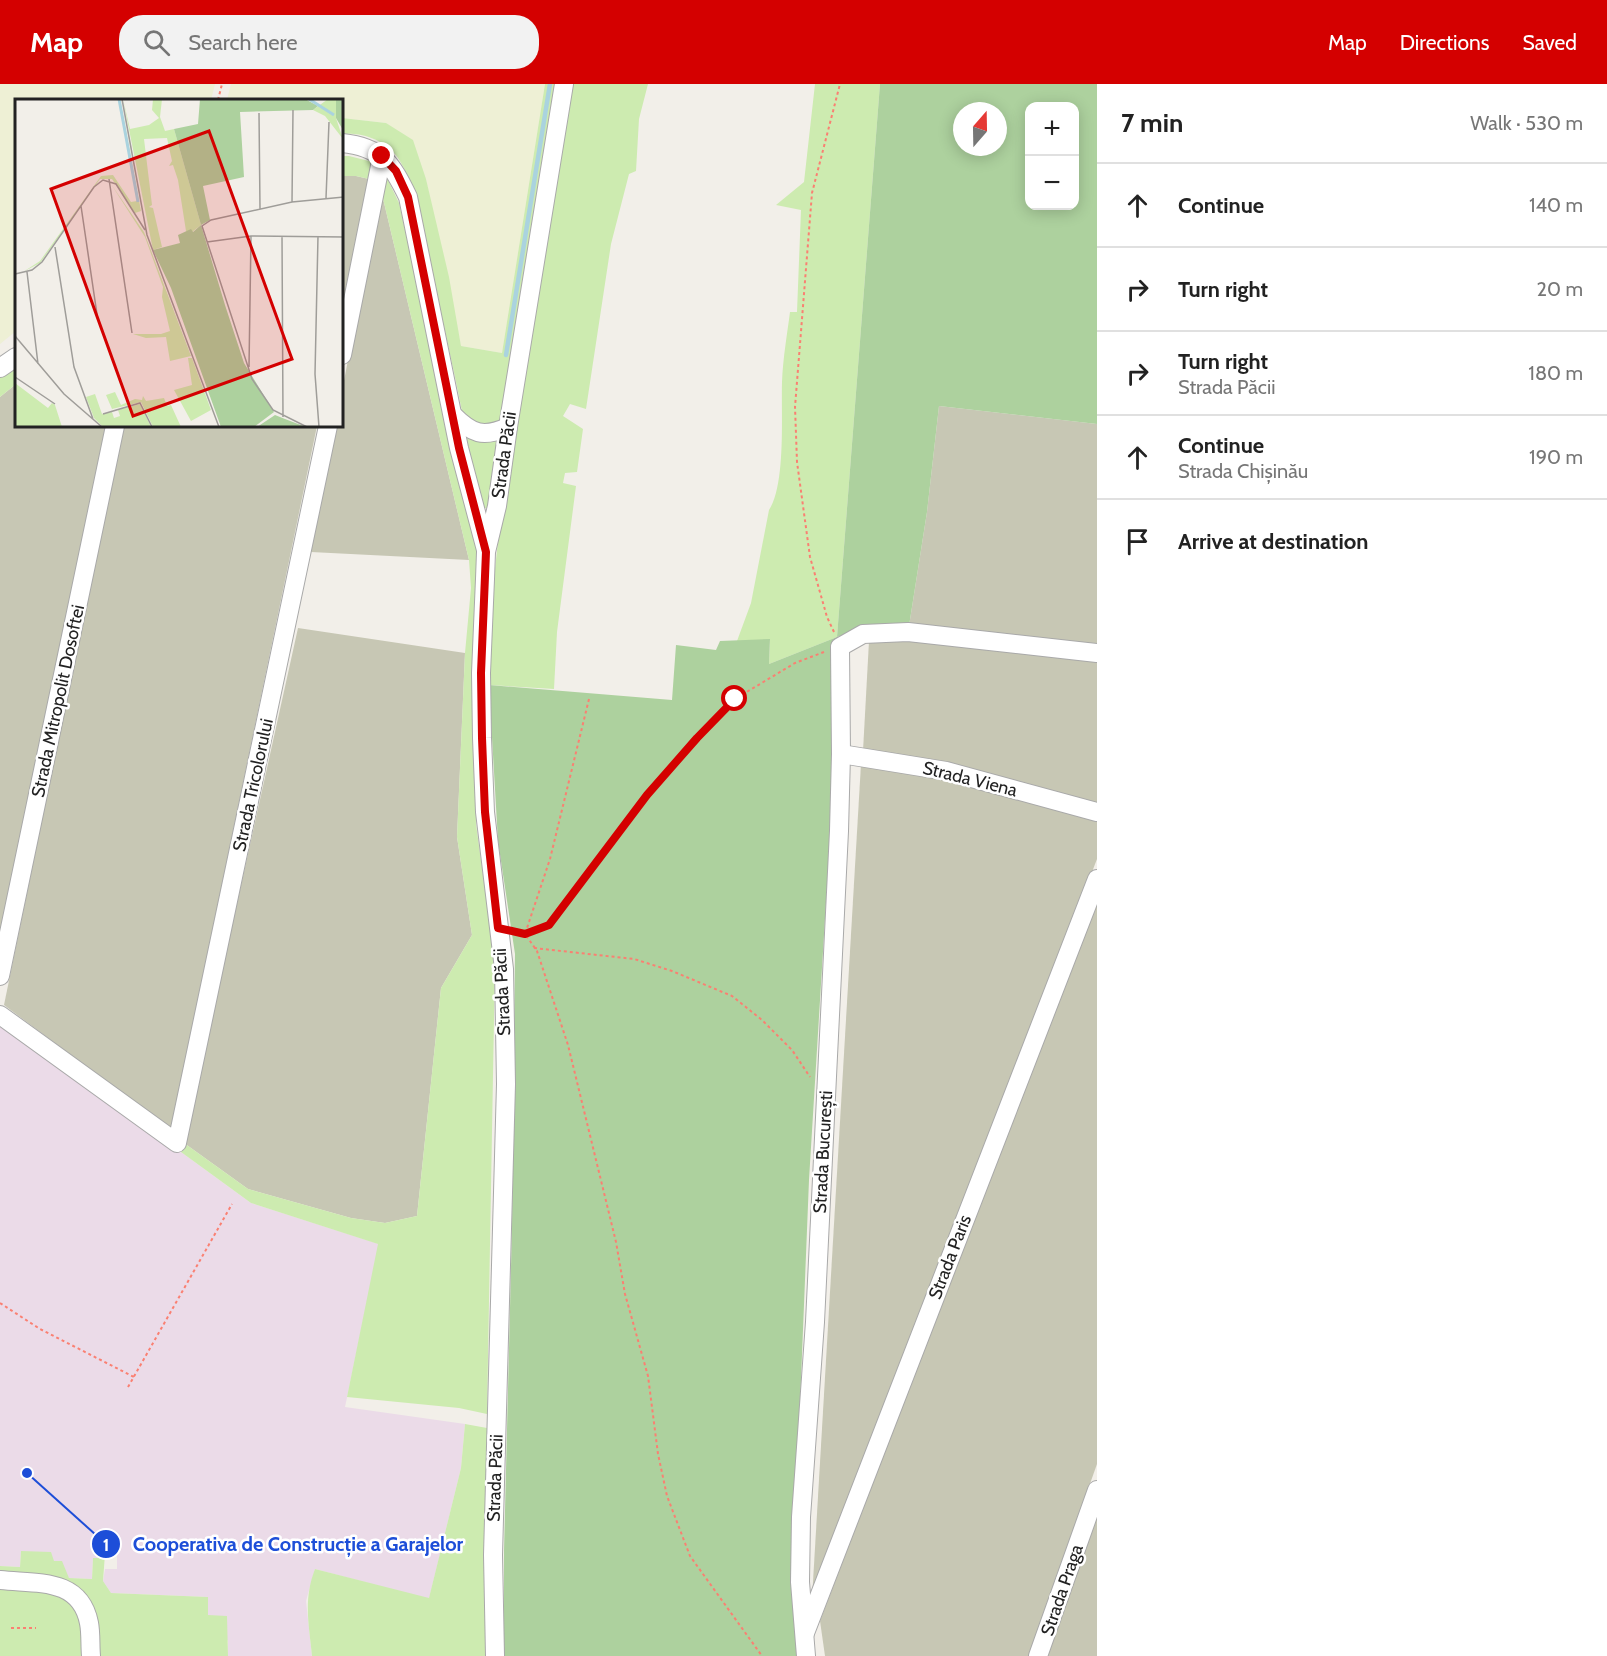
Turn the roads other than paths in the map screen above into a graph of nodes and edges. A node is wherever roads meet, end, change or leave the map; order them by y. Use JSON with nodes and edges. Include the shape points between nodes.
{"nodes":[{"id":1,"x":564,"y":84,"type":"edge"},
{"id":2,"x":344,"y":143,"type":"edge"},
{"id":3,"x":382,"y":156,"type":"junction"},
{"id":4,"x":344,"y":345,"type":"edge"},
{"id":5,"x":15,"y":358,"type":"edge"},
{"id":6,"x":0,"y":368,"type":"edge"},
{"id":7,"x":453,"y":416,"type":"junction"},
{"id":8,"x":508,"y":427,"type":"junction"},
{"id":9,"x":115,"y":428,"type":"edge"},
{"id":10,"x":328,"y":428,"type":"edge"},
{"id":11,"x":486,"y":552,"type":"junction"},
{"id":12,"x":1097,"y":653,"type":"edge"},
{"id":13,"x":841,"y":754,"type":"junction"},
{"id":14,"x":1097,"y":812,"type":"edge"},
{"id":15,"x":1097,"y":879,"type":"edge"},
{"id":16,"x":0,"y":976,"type":"edge"},
{"id":17,"x":0,"y":1015,"type":"edge"},
{"id":18,"x":1097,"y":1490,"type":"edge"},
{"id":19,"x":0,"y":1580,"type":"edge"},
{"id":20,"x":805,"y":1635,"type":"junction"},
{"id":21,"x":91,"y":1656,"type":"edge"},
{"id":22,"x":495,"y":1656,"type":"edge"},
{"id":23,"x":806,"y":1656,"type":"edge"},
{"id":24,"x":1038,"y":1656,"type":"edge"}],
"edges":[{"from":1,"to":8,"type":"street","name":"Strada Păcii"},
{"from":2,"to":3,"type":"street"},
{"from":3,"to":4,"type":"street"},
{"from":3,"to":7,"type":"street","via":[[396,171],[408,197]]},
{"from":5,"to":6,"type":"street"},
{"from":7,"to":8,"type":"street","via":[[466,428],[482,434]]},
{"from":7,"to":11,"type":"street"},
{"from":8,"to":11,"type":"street","name":"Strada Păcii"},
{"from":9,"to":16,"type":"street","name":"Strada Mitropolit Dosoftei"},
{"from":10,"to":17,"type":"street","name":"Strada Tricolorului","via":[[177,1143]]},
{"from":11,"to":22,"type":"street","name":"Strada Păcii","via":[[482,738],[485,812],[504,969],[506,1084],[493,1555]]},
{"from":12,"to":13,"type":"street","name":"Strada București","via":[[908,632],[863,634],[840,647]]},
{"from":13,"to":14,"type":"street","name":"Strada Viena","via":[[946,771]]},
{"from":13,"to":20,"type":"street","name":"Strada București","via":[[815,1322],[801,1517],[800,1582]]},
{"from":15,"to":20,"type":"street","name":"Strada Paris"},
{"from":18,"to":24,"type":"street","name":"Strada Praga"},
{"from":19,"to":21,"type":"street","via":[[68,1589],[81,1601],[89,1622]]},
{"from":20,"to":23,"type":"street","name":"Strada București"}]}
